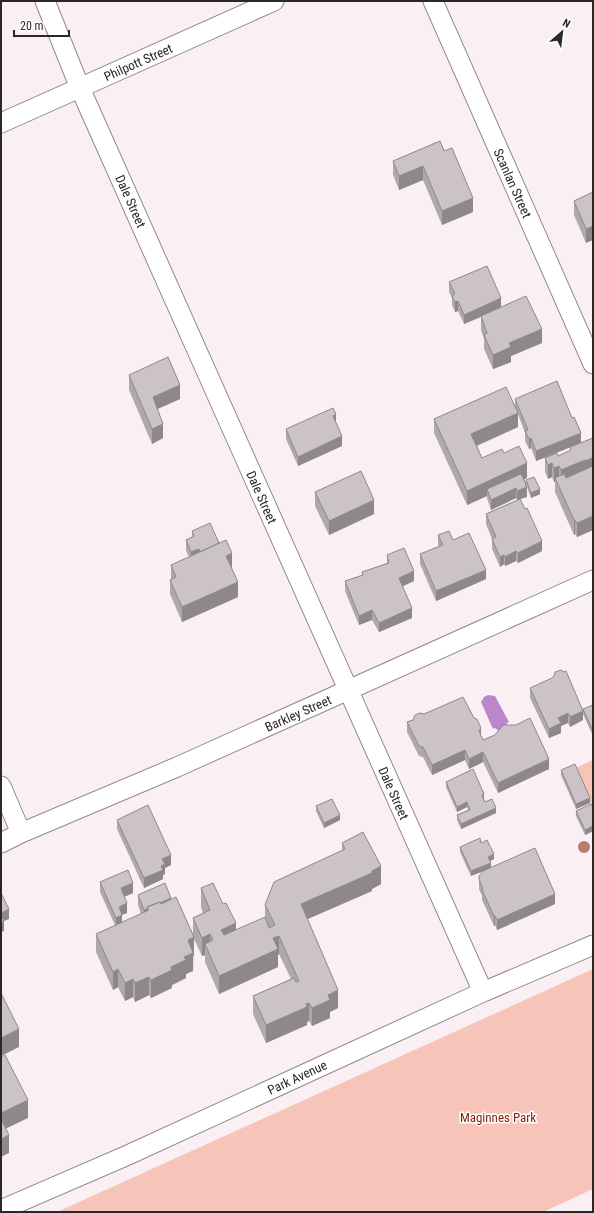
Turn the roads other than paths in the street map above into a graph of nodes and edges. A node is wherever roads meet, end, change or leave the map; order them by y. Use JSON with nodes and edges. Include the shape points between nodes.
{"nodes":[{"id":1,"x":45,"y":1,"type":"edge"},
{"id":2,"x":274,"y":1,"type":"edge"},
{"id":3,"x":433,"y":1,"type":"edge"},
{"id":4,"x":80,"y":88,"type":"junction"},
{"id":5,"x":1,"y":123,"type":"edge"},
{"id":6,"x":593,"y":364,"type":"edge"},
{"id":7,"x":593,"y":580,"type":"edge"},
{"id":8,"x":348,"y":691,"type":"junction"},
{"id":9,"x":1,"y":786,"type":"edge"},
{"id":10,"x":21,"y":833,"type":"junction"},
{"id":11,"x":1,"y":843,"type":"edge"},
{"id":12,"x":593,"y":944,"type":"edge"},
{"id":13,"x":483,"y":992,"type":"junction"},
{"id":14,"x":1,"y":1210,"type":"edge"}],
"edges":[{"from":1,"to":4,"type":"street","name":"Dale Street"},
{"from":2,"to":4,"type":"street","name":"Philpott Street"},
{"from":3,"to":6,"type":"street","name":"Scanlan Street"},
{"from":4,"to":5,"type":"street","name":"Philpott Street"},
{"from":4,"to":8,"type":"street","name":"Dale Street"},
{"from":7,"to":8,"type":"street","name":"Barkley Street"},
{"from":8,"to":10,"type":"street","name":"Barkley Street"},
{"from":8,"to":13,"type":"street","name":"Dale Street"},
{"from":9,"to":10,"type":"street"},
{"from":10,"to":11,"type":"street","name":"Barkley Street"},
{"from":12,"to":13,"type":"street","name":"Park Avenue"},
{"from":13,"to":14,"type":"street","name":"Park Avenue","via":[[135,1152]]}]}
